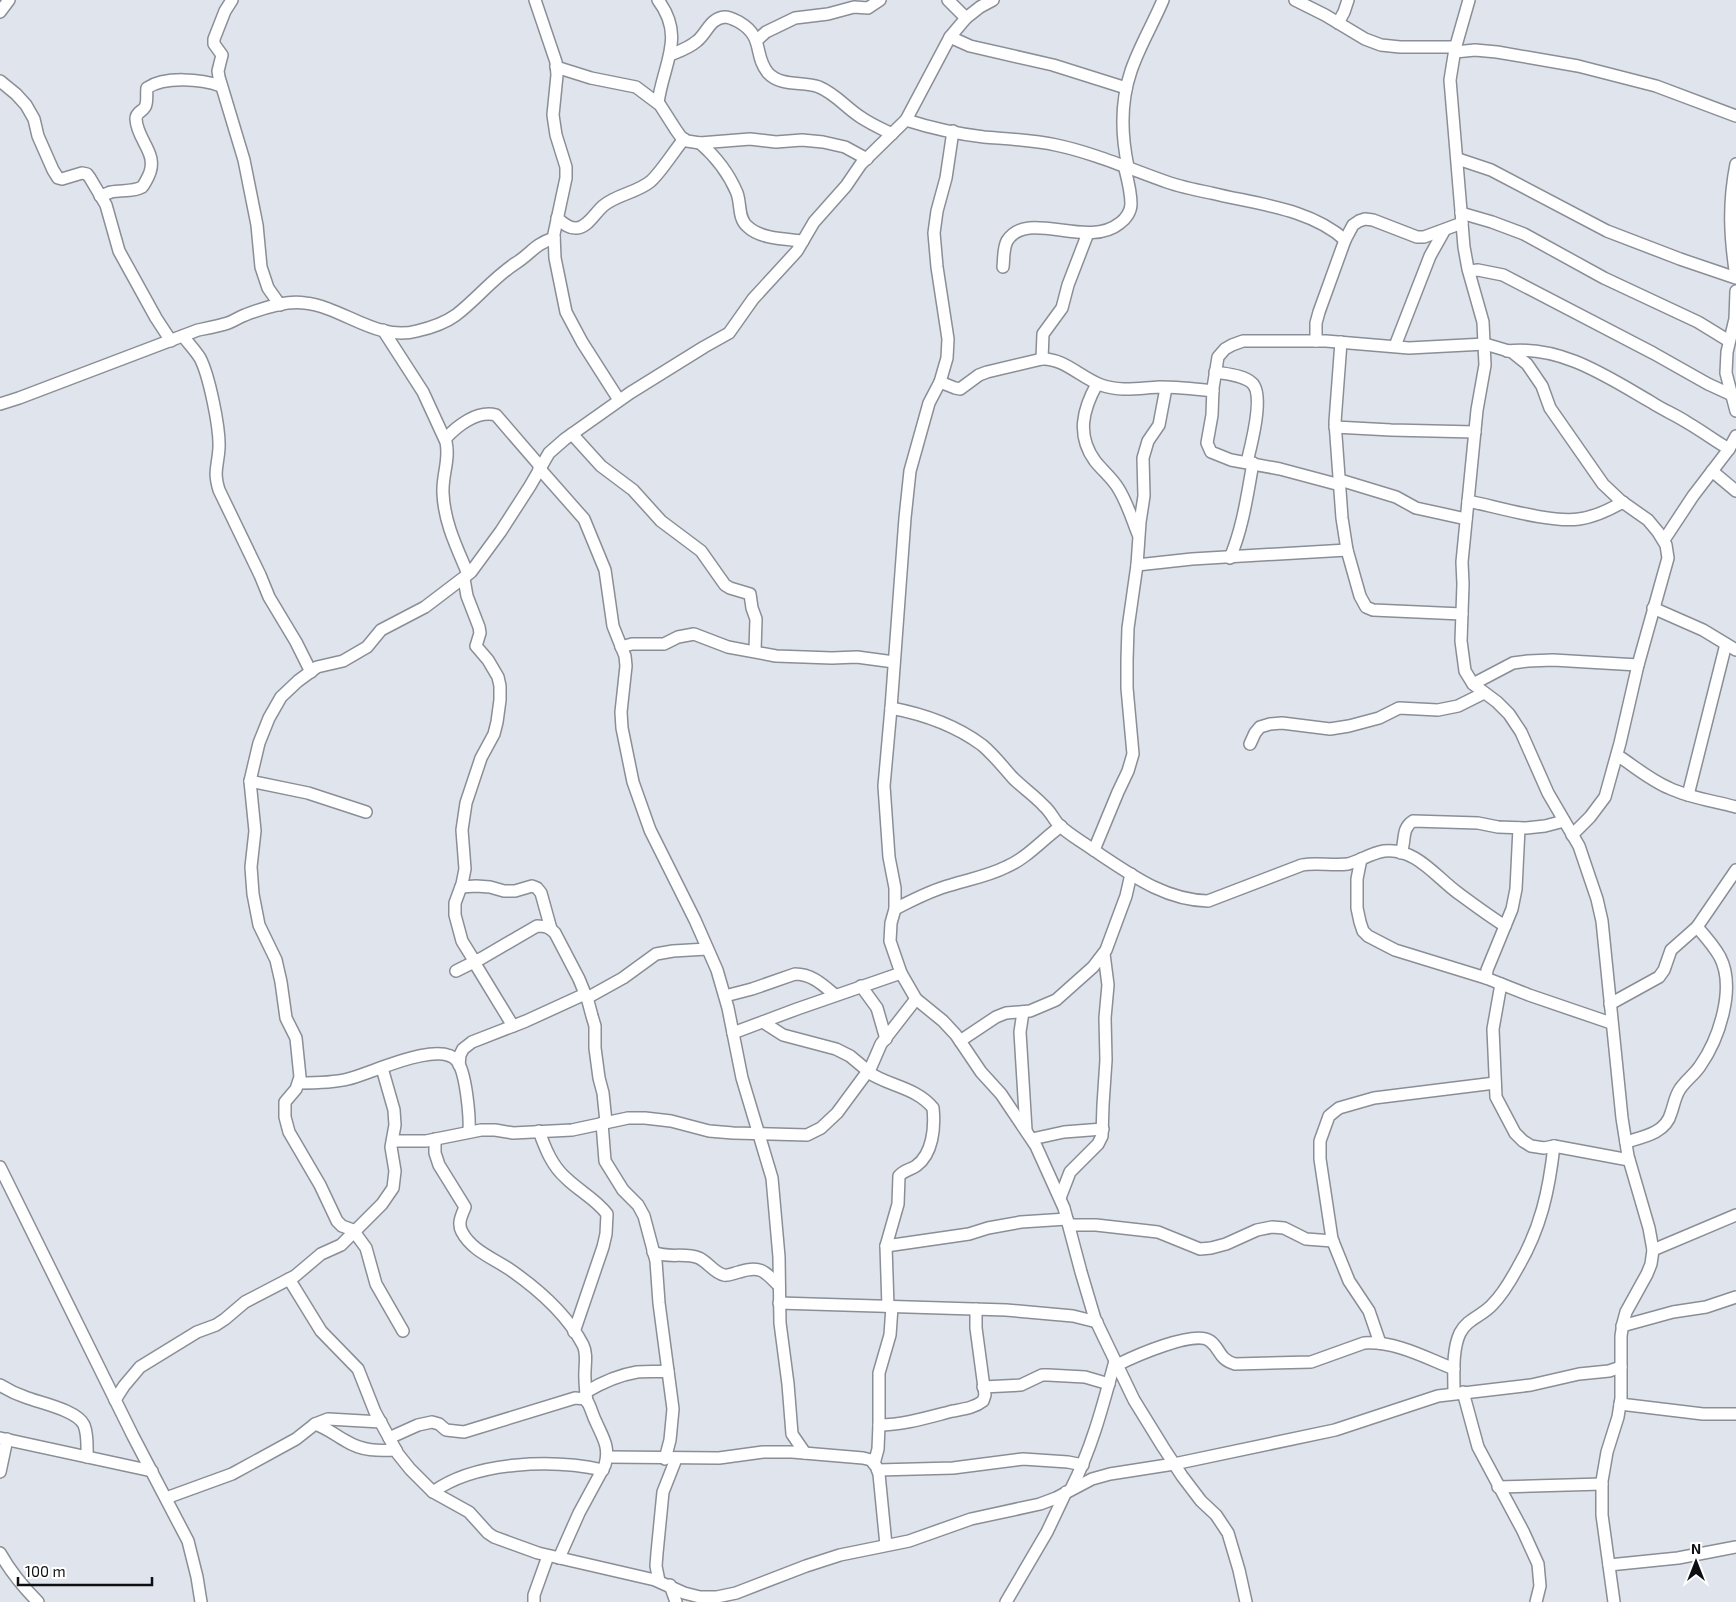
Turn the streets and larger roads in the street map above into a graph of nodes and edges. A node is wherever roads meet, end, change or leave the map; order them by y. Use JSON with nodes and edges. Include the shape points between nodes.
{"nodes":[{"id":1,"x":9,"y":0,"type":"edge"},
{"id":2,"x":232,"y":0,"type":"edge"},
{"id":3,"x":535,"y":0,"type":"edge"},
{"id":4,"x":658,"y":0,"type":"edge"},
{"id":5,"x":880,"y":0,"type":"edge"},
{"id":6,"x":948,"y":0,"type":"edge"},
{"id":7,"x":993,"y":0,"type":"edge"},
{"id":8,"x":1163,"y":0,"type":"edge"},
{"id":9,"x":1295,"y":0,"type":"edge"},
{"id":10,"x":1348,"y":0,"type":"edge"},
{"id":11,"x":1469,"y":0,"type":"edge"},
{"id":12,"x":0,"y":12,"type":"edge"},
{"id":13,"x":966,"y":18,"type":"junction"},
{"id":14,"x":1338,"y":23,"type":"junction"},
{"id":15,"x":950,"y":38,"type":"junction"},
{"id":16,"x":756,"y":40,"type":"junction"},
{"id":17,"x":1455,"y":50,"type":"junction"},
{"id":18,"x":670,"y":55,"type":"junction"},
{"id":19,"x":556,"y":68,"type":"junction"},
{"id":20,"x":0,"y":81,"type":"edge"},
{"id":21,"x":221,"y":86,"type":"junction"},
{"id":22,"x":1126,"y":88,"type":"junction"},
{"id":23,"x":658,"y":103,"type":"junction"},
{"id":24,"x":1736,"y":116,"type":"edge"},
{"id":25,"x":906,"y":120,"type":"junction"},
{"id":26,"x":953,"y":131,"type":"junction"},
{"id":27,"x":892,"y":134,"type":"junction"},
{"id":28,"x":684,"y":139,"type":"junction"},
{"id":29,"x":700,"y":143,"type":"junction"},
{"id":30,"x":867,"y":158,"type":"junction"},
{"id":31,"x":1458,"y":159,"type":"junction"},
{"id":32,"x":1736,"y":164,"type":"edge"},
{"id":33,"x":1126,"y":166,"type":"junction"},
{"id":34,"x":100,"y":196,"type":"junction"},
{"id":35,"x":557,"y":218,"type":"junction"},
{"id":36,"x":1462,"y":218,"type":"junction"},
{"id":37,"x":1733,"y":220,"type":"edge"},
{"id":38,"x":1444,"y":231,"type":"junction"},
{"id":39,"x":1088,"y":234,"type":"junction"},
{"id":40,"x":554,"y":238,"type":"junction"},
{"id":41,"x":1345,"y":240,"type":"junction"},
{"id":42,"x":803,"y":241,"type":"junction"},
{"id":43,"x":1004,"y":268,"type":"dead end"},
{"id":44,"x":1469,"y":272,"type":"junction"},
{"id":45,"x":1736,"y":278,"type":"edge"},
{"id":46,"x":1736,"y":291,"type":"edge"},
{"id":47,"x":280,"y":305,"type":"junction"},
{"id":48,"x":383,"y":330,"type":"junction"},
{"id":49,"x":183,"y":336,"type":"junction"},
{"id":50,"x":172,"y":341,"type":"junction"},
{"id":51,"x":1316,"y":341,"type":"junction"},
{"id":52,"x":1729,"y":341,"type":"junction"},
{"id":53,"x":1342,"y":342,"type":"junction"},
{"id":54,"x":1485,"y":344,"type":"junction"},
{"id":55,"x":1395,"y":346,"type":"junction"},
{"id":56,"x":1507,"y":351,"type":"junction"},
{"id":57,"x":1042,"y":359,"type":"junction"},
{"id":58,"x":1215,"y":372,"type":"junction"},
{"id":59,"x":940,"y":382,"type":"junction"},
{"id":60,"x":1097,"y":384,"type":"junction"},
{"id":61,"x":1166,"y":388,"type":"junction"},
{"id":62,"x":1213,"y":391,"type":"junction"},
{"id":63,"x":1732,"y":395,"type":"junction"},
{"id":64,"x":619,"y":400,"type":"junction"},
{"id":65,"x":0,"y":404,"type":"edge"},
{"id":66,"x":1736,"y":411,"type":"edge"},
{"id":67,"x":1335,"y":427,"type":"junction"},
{"id":68,"x":1475,"y":432,"type":"junction"},
{"id":69,"x":572,"y":434,"type":"junction"},
{"id":70,"x":1736,"y":436,"type":"edge"},
{"id":71,"x":445,"y":439,"type":"junction"},
{"id":72,"x":1729,"y":450,"type":"junction"},
{"id":73,"x":1250,"y":463,"type":"junction"},
{"id":74,"x":540,"y":467,"type":"junction"},
{"id":75,"x":1712,"y":470,"type":"junction"},
{"id":76,"x":1340,"y":483,"type":"junction"},
{"id":77,"x":1736,"y":491,"type":"edge"},
{"id":78,"x":1468,"y":501,"type":"junction"},
{"id":79,"x":1623,"y":502,"type":"junction"},
{"id":80,"x":1466,"y":519,"type":"junction"},
{"id":81,"x":1139,"y":538,"type":"junction"},
{"id":82,"x":1664,"y":540,"type":"junction"},
{"id":83,"x":1347,"y":550,"type":"junction"},
{"id":84,"x":1230,"y":558,"type":"junction"},
{"id":85,"x":1137,"y":565,"type":"junction"},
{"id":86,"x":466,"y":576,"type":"junction"},
{"id":87,"x":1653,"y":608,"type":"junction"},
{"id":88,"x":1462,"y":614,"type":"junction"},
{"id":89,"x":621,"y":646,"type":"junction"},
{"id":90,"x":1731,"y":647,"type":"edge"},
{"id":91,"x":755,"y":651,"type":"junction"},
{"id":92,"x":894,"y":662,"type":"junction"},
{"id":93,"x":1638,"y":665,"type":"junction"},
{"id":94,"x":311,"y":672,"type":"junction"},
{"id":95,"x":1473,"y":684,"type":"junction"},
{"id":96,"x":1484,"y":693,"type":"junction"},
{"id":97,"x":891,"y":708,"type":"junction"},
{"id":98,"x":1250,"y":744,"type":"dead end"},
{"id":99,"x":1617,"y":755,"type":"junction"},
{"id":100,"x":250,"y":781,"type":"junction"},
{"id":101,"x":1688,"y":795,"type":"junction"},
{"id":102,"x":1736,"y":806,"type":"edge"},
{"id":103,"x":366,"y":812,"type":"dead end"},
{"id":104,"x":1564,"y":821,"type":"junction"},
{"id":105,"x":1061,"y":826,"type":"junction"},
{"id":106,"x":1519,"y":828,"type":"junction"},
{"id":107,"x":1572,"y":835,"type":"junction"},
{"id":108,"x":1094,"y":850,"type":"junction"},
{"id":109,"x":1401,"y":853,"type":"junction"},
{"id":110,"x":1362,"y":859,"type":"junction"},
{"id":111,"x":1736,"y":870,"type":"edge"},
{"id":112,"x":1131,"y":874,"type":"junction"},
{"id":113,"x":461,"y":887,"type":"junction"},
{"id":114,"x":895,"y":909,"type":"junction"},
{"id":115,"x":1505,"y":926,"type":"junction"},
{"id":116,"x":1697,"y":927,"type":"junction"},
{"id":117,"x":551,"y":929,"type":"junction"},
{"id":118,"x":707,"y":949,"type":"junction"},
{"id":119,"x":1104,"y":954,"type":"junction"},
{"id":120,"x":474,"y":962,"type":"junction"},
{"id":121,"x":456,"y":971,"type":"dead end"},
{"id":122,"x":902,"y":973,"type":"junction"},
{"id":123,"x":1486,"y":978,"type":"junction"},
{"id":124,"x":1501,"y":984,"type":"junction"},
{"id":125,"x":861,"y":986,"type":"junction"},
{"id":126,"x":835,"y":995,"type":"junction"},
{"id":127,"x":586,"y":996,"type":"junction"},
{"id":128,"x":725,"y":996,"type":"junction"},
{"id":129,"x":916,"y":999,"type":"junction"},
{"id":130,"x":1610,"y":1004,"type":"junction"},
{"id":131,"x":1023,"y":1012,"type":"junction"},
{"id":132,"x":763,"y":1022,"type":"junction"},
{"id":133,"x":1611,"y":1023,"type":"junction"},
{"id":134,"x":513,"y":1026,"type":"junction"},
{"id":135,"x":733,"y":1033,"type":"junction"},
{"id":136,"x":886,"y":1038,"type":"junction"},
{"id":137,"x":960,"y":1041,"type":"junction"},
{"id":138,"x":459,"y":1065,"type":"junction"},
{"id":139,"x":382,"y":1068,"type":"junction"},
{"id":140,"x":868,"y":1071,"type":"junction"},
{"id":141,"x":299,"y":1082,"type":"junction"},
{"id":142,"x":1495,"y":1083,"type":"junction"},
{"id":143,"x":604,"y":1122,"type":"junction"},
{"id":144,"x":1103,"y":1129,"type":"junction"},
{"id":145,"x":469,"y":1132,"type":"junction"},
{"id":146,"x":539,"y":1132,"type":"junction"},
{"id":147,"x":759,"y":1134,"type":"junction"},
{"id":148,"x":1029,"y":1134,"type":"junction"},
{"id":149,"x":435,"y":1139,"type":"junction"},
{"id":150,"x":393,"y":1141,"type":"junction"},
{"id":151,"x":1626,"y":1142,"type":"junction"},
{"id":152,"x":1554,"y":1146,"type":"junction"},
{"id":153,"x":1629,"y":1160,"type":"junction"},
{"id":154,"x":0,"y":1167,"type":"edge"},
{"id":155,"x":1060,"y":1198,"type":"junction"},
{"id":156,"x":1736,"y":1215,"type":"edge"},
{"id":157,"x":1068,"y":1222,"type":"junction"},
{"id":158,"x":354,"y":1231,"type":"junction"},
{"id":159,"x":1333,"y":1241,"type":"junction"},
{"id":160,"x":886,"y":1246,"type":"junction"},
{"id":161,"x":1653,"y":1250,"type":"junction"},
{"id":162,"x":653,"y":1252,"type":"junction"},
{"id":163,"x":289,"y":1279,"type":"junction"},
{"id":164,"x":779,"y":1286,"type":"junction"},
{"id":165,"x":1736,"y":1297,"type":"edge"},
{"id":166,"x":779,"y":1303,"type":"junction"},
{"id":167,"x":890,"y":1307,"type":"junction"},
{"id":168,"x":976,"y":1310,"type":"junction"},
{"id":169,"x":1097,"y":1322,"type":"junction"},
{"id":170,"x":1622,"y":1326,"type":"junction"},
{"id":171,"x":403,"y":1331,"type":"dead end"},
{"id":172,"x":574,"y":1332,"type":"junction"},
{"id":173,"x":1380,"y":1343,"type":"junction"},
{"id":174,"x":1116,"y":1363,"type":"junction"},
{"id":175,"x":1621,"y":1368,"type":"junction"},
{"id":176,"x":1454,"y":1369,"type":"junction"},
{"id":177,"x":668,"y":1371,"type":"junction"},
{"id":178,"x":1109,"y":1384,"type":"junction"},
{"id":179,"x":0,"y":1385,"type":"edge"},
{"id":180,"x":983,"y":1387,"type":"junction"},
{"id":181,"x":1459,"y":1393,"type":"junction"},
{"id":182,"x":586,"y":1397,"type":"junction"},
{"id":183,"x":115,"y":1400,"type":"junction"},
{"id":184,"x":1620,"y":1404,"type":"junction"},
{"id":185,"x":1736,"y":1414,"type":"edge"},
{"id":186,"x":381,"y":1422,"type":"junction"},
{"id":187,"x":315,"y":1424,"type":"junction"},
{"id":188,"x":879,"y":1425,"type":"junction"},
{"id":189,"x":389,"y":1438,"type":"junction"},
{"id":190,"x":4,"y":1439,"type":"edge"},
{"id":191,"x":396,"y":1450,"type":"junction"},
{"id":192,"x":805,"y":1453,"type":"junction"},
{"id":193,"x":87,"y":1457,"type":"junction"},
{"id":194,"x":607,"y":1457,"type":"junction"},
{"id":195,"x":670,"y":1459,"type":"junction"},
{"id":196,"x":1174,"y":1464,"type":"junction"},
{"id":197,"x":1083,"y":1465,"type":"junction"},
{"id":198,"x":876,"y":1467,"type":"junction"},
{"id":199,"x":603,"y":1470,"type":"junction"},
{"id":200,"x":0,"y":1472,"type":"edge"},
{"id":201,"x":152,"y":1472,"type":"junction"},
{"id":202,"x":1602,"y":1484,"type":"junction"},
{"id":203,"x":1498,"y":1487,"type":"junction"},
{"id":204,"x":1069,"y":1491,"type":"junction"},
{"id":205,"x":433,"y":1492,"type":"junction"},
{"id":206,"x":166,"y":1498,"type":"junction"},
{"id":207,"x":886,"y":1545,"type":"junction"},
{"id":208,"x":1736,"y":1547,"type":"edge"},
{"id":209,"x":0,"y":1552,"type":"edge"},
{"id":210,"x":553,"y":1557,"type":"junction"},
{"id":211,"x":1609,"y":1564,"type":"junction"},
{"id":212,"x":3,"y":1567,"type":"edge"},
{"id":213,"x":664,"y":1583,"type":"junction"},
{"id":214,"x":740,"y":1597,"type":"edge"},
{"id":215,"x":38,"y":1602,"type":"edge"},
{"id":216,"x":201,"y":1602,"type":"edge"},
{"id":217,"x":534,"y":1602,"type":"edge"},
{"id":218,"x":676,"y":1602,"type":"edge"},
{"id":219,"x":1006,"y":1602,"type":"edge"},
{"id":220,"x":1246,"y":1602,"type":"edge"},
{"id":221,"x":1536,"y":1602,"type":"edge"},
{"id":222,"x":1614,"y":1602,"type":"edge"}],
"edges":[{"from":1,"to":12,"type":"street"},
{"from":2,"to":21,"type":"street","via":[[214,39],[222,54],[218,71]]},
{"from":3,"to":19,"type":"street"},
{"from":4,"to":18,"type":"street","via":[[672,32]]},
{"from":5,"to":16,"type":"street","via":[[868,8],[854,7],[795,18]]},
{"from":6,"to":13,"type":"street"},
{"from":7,"to":13,"type":"street"},
{"from":8,"to":22,"type":"street","via":[[1131,69]]},
{"from":9,"to":14,"type":"street"},
{"from":10,"to":14,"type":"street"},
{"from":11,"to":17,"type":"street"},
{"from":13,"to":15,"type":"street"},
{"from":14,"to":17,"type":"street","via":[[1365,39],[1381,44]]},
{"from":15,"to":22,"type":"street","via":[[970,46],[1053,64]]},
{"from":15,"to":25,"type":"street"},
{"from":16,"to":18,"type":"street","via":[[746,26],[726,17],[717,19],[687,48]]},
{"from":16,"to":27,"type":"street","via":[[764,66],[775,79],[817,86],[833,94],[861,118]]},
{"from":17,"to":24,"type":"street","via":[[1497,52],[1578,66],[1656,86]]},
{"from":17,"to":31,"type":"street","via":[[1450,80]]},
{"from":18,"to":23,"type":"street"},
{"from":19,"to":23,"type":"street","via":[[636,87]]},
{"from":19,"to":35,"type":"street","via":[[553,115],[566,168]]},
{"from":20,"to":34,"type":"street","via":[[26,105],[55,175],[62,179],[86,174]]},
{"from":21,"to":34,"type":"street","via":[[184,79],[147,88],[146,104],[136,118],[150,156],[151,170],[143,186]]},
{"from":21,"to":47,"type":"street","via":[[244,160],[257,225],[261,267],[268,288]]},
{"from":22,"to":33,"type":"street","via":[[1122,115]]},
{"from":23,"to":28,"type":"street"},
{"from":25,"to":26,"type":"street"},
{"from":25,"to":27,"type":"street"},
{"from":26,"to":33,"type":"street","via":[[1054,144]]},
{"from":26,"to":59,"type":"street","via":[[934,233],[948,339]]},
{"from":27,"to":30,"type":"street"},
{"from":28,"to":29,"type":"street"},
{"from":28,"to":35,"type":"street","via":[[651,181],[614,198],[582,227],[567,226]]},
{"from":29,"to":30,"type":"street","via":[[750,139],[802,140],[845,147]]},
{"from":29,"to":42,"type":"street","via":[[714,155],[737,193],[746,226],[757,233]]},
{"from":30,"to":42,"type":"street","via":[[814,222]]},
{"from":31,"to":36,"type":"street"},
{"from":31,"to":45,"type":"street","via":[[1491,170],[1607,231]]},
{"from":32,"to":37,"type":"street"},
{"from":33,"to":39,"type":"street","via":[[1131,203],[1125,219],[1106,232]]},
{"from":33,"to":41,"type":"street","via":[[1169,183],[1287,211],[1338,233]]},
{"from":34,"to":50,"type":"street","via":[[106,205],[119,251],[152,312]]},
{"from":35,"to":40,"type":"street"},
{"from":36,"to":38,"type":"street"},
{"from":36,"to":44,"type":"street"},
{"from":36,"to":52,"type":"street","via":[[1524,234]]},
{"from":37,"to":45,"type":"street","via":[[1730,237]]},
{"from":38,"to":41,"type":"street","via":[[1417,237],[1366,219],[1353,225]]},
{"from":38,"to":55,"type":"street","via":[[1414,293]]},
{"from":39,"to":43,"type":"street","via":[[1026,228],[1008,240],[1004,250]]},
{"from":39,"to":57,"type":"street","via":[[1062,308],[1043,334]]},
{"from":40,"to":48,"type":"street","via":[[541,242],[504,270],[448,320],[411,332]]},
{"from":40,"to":64,"type":"street","via":[[566,312]]},
{"from":41,"to":51,"type":"street","via":[[1318,312]]},
{"from":42,"to":64,"type":"street","via":[[753,298],[729,333]]},
{"from":44,"to":54,"type":"street","via":[[1483,322]]},
{"from":44,"to":63,"type":"street","via":[[1478,270],[1503,275]]},
{"from":46,"to":52,"type":"street","via":[[1735,319]]},
{"from":47,"to":48,"type":"street","via":[[305,303]]},
{"from":47,"to":49,"type":"street"},
{"from":48,"to":71,"type":"street","via":[[423,392]]},
{"from":49,"to":50,"type":"street"},
{"from":49,"to":94,"type":"street","via":[[199,356],[206,372],[218,434],[215,477],[218,490],[269,597]]},
{"from":50,"to":65,"type":"street"},
{"from":51,"to":53,"type":"street"},
{"from":51,"to":58,"type":"street","via":[[1243,341],[1225,349],[1218,357]]},
{"from":52,"to":63,"type":"street","via":[[1726,373]]},
{"from":53,"to":55,"type":"street"},
{"from":53,"to":67,"type":"street"},
{"from":54,"to":55,"type":"street"},
{"from":54,"to":56,"type":"street"},
{"from":54,"to":68,"type":"street"},
{"from":56,"to":72,"type":"street","via":[[1544,352],[1585,365],[1626,386]]},
{"from":56,"to":79,"type":"street","via":[[1527,364],[1542,386],[1560,425],[1603,484]]},
{"from":57,"to":59,"type":"street","via":[[987,372],[960,389]]},
{"from":57,"to":60,"type":"street","via":[[1060,362]]},
{"from":58,"to":62,"type":"street"},
{"from":58,"to":73,"type":"street","via":[[1247,380],[1256,390]]},
{"from":59,"to":92,"type":"street","via":[[929,403],[910,471]]},
{"from":60,"to":61,"type":"street","via":[[1122,390]]},
{"from":60,"to":81,"type":"street","via":[[1083,421],[1087,445],[1118,487]]},
{"from":61,"to":62,"type":"street"},
{"from":61,"to":81,"type":"street","via":[[1159,425],[1148,441],[1143,458],[1144,496]]},
{"from":62,"to":73,"type":"street","via":[[1208,449],[1222,458]]},
{"from":63,"to":66,"type":"street"},
{"from":64,"to":69,"type":"street"},
{"from":67,"to":68,"type":"street"},
{"from":67,"to":76,"type":"street"},
{"from":68,"to":78,"type":"street"},
{"from":69,"to":74,"type":"street","via":[[549,453]]},
{"from":69,"to":91,"type":"street","via":[[601,466],[633,490],[661,521],[701,551],[725,585],[750,594],[756,619]]},
{"from":70,"to":72,"type":"street"},
{"from":71,"to":74,"type":"street","via":[[463,423],[492,413],[502,420]]},
{"from":71,"to":86,"type":"street","via":[[448,451],[443,479],[444,505]]},
{"from":72,"to":75,"type":"street"},
{"from":73,"to":76,"type":"street"},
{"from":73,"to":84,"type":"street","via":[[1243,521]]},
{"from":74,"to":86,"type":"street","via":[[482,560]]},
{"from":74,"to":89,"type":"street","via":[[584,519],[605,570],[612,626]]},
{"from":75,"to":77,"type":"street"},
{"from":75,"to":82,"type":"street"},
{"from":76,"to":80,"type":"street","via":[[1396,497],[1416,508]]},
{"from":76,"to":83,"type":"street"},
{"from":78,"to":79,"type":"street","via":[[1564,520],[1592,516]]},
{"from":78,"to":80,"type":"street"},
{"from":79,"to":82,"type":"street","via":[[1648,520]]},
{"from":80,"to":88,"type":"street"},
{"from":81,"to":85,"type":"street"},
{"from":82,"to":87,"type":"street","via":[[1668,558]]},
{"from":83,"to":84,"type":"street"},
{"from":83,"to":88,"type":"street","via":[[1366,607],[1386,611]]},
{"from":84,"to":85,"type":"street"},
{"from":85,"to":108,"type":"street","via":[[1127,660],[1133,754]]},
{"from":86,"to":94,"type":"street","via":[[425,607],[381,630],[368,647],[343,661]]},
{"from":86,"to":113,"type":"street","via":[[467,596],[480,632],[476,646],[498,677],[500,700],[498,722],[481,758],[463,816],[465,869]]},
{"from":87,"to":90,"type":"street","via":[[1703,630]]},
{"from":87,"to":93,"type":"street"},
{"from":88,"to":95,"type":"street","via":[[1462,658]]},
{"from":89,"to":91,"type":"street","via":[[664,644],[694,634],[728,647]]},
{"from":89,"to":118,"type":"street","via":[[626,666],[622,728],[633,782],[650,830]]},
{"from":90,"to":101,"type":"street"},
{"from":91,"to":92,"type":"street","via":[[776,656],[857,656]]},
{"from":92,"to":97,"type":"street"},
{"from":93,"to":95,"type":"street","via":[[1528,661],[1513,663]]},
{"from":93,"to":99,"type":"street"},
{"from":94,"to":100,"type":"street","via":[[281,697],[269,718]]},
{"from":95,"to":96,"type":"street"},
{"from":96,"to":98,"type":"street","via":[[1458,706],[1438,710],[1399,708],[1372,720],[1339,727],[1270,724],[1260,727]]},
{"from":96,"to":104,"type":"street","via":[[1509,714],[1521,732]]},
{"from":97,"to":105,"type":"street","via":[[941,722],[981,745],[1046,807]]},
{"from":97,"to":114,"type":"street","via":[[884,794]]},
{"from":99,"to":101,"type":"street","via":[[1656,782]]},
{"from":99,"to":107,"type":"street","via":[[1605,797]]},
{"from":100,"to":103,"type":"street","via":[[308,793]]},
{"from":100,"to":141,"type":"street","via":[[254,831],[251,867],[256,912],[276,960],[286,1018],[296,1038]]},
{"from":101,"to":102,"type":"street"},
{"from":104,"to":106,"type":"street"},
{"from":104,"to":107,"type":"street"},
{"from":105,"to":108,"type":"street"},
{"from":105,"to":114,"type":"street","via":[[1026,856],[1008,866],[973,880],[939,888]]},
{"from":106,"to":109,"type":"street","via":[[1478,823],[1412,822],[1404,829]]},
{"from":106,"to":115,"type":"street","via":[[1516,889]]},
{"from":107,"to":130,"type":"street","via":[[1598,899]]},
{"from":108,"to":112,"type":"street"},
{"from":109,"to":110,"type":"street","via":[[1384,851]]},
{"from":109,"to":115,"type":"street","via":[[1426,865],[1456,892]]},
{"from":110,"to":112,"type":"street","via":[[1341,865],[1302,865],[1208,900],[1172,895]]},
{"from":110,"to":123,"type":"street","via":[[1357,879],[1358,908],[1363,931],[1368,936],[1395,950]]},
{"from":111,"to":116,"type":"street"},
{"from":112,"to":119,"type":"street"},
{"from":113,"to":117,"type":"street","via":[[509,891],[532,886],[537,888]]},
{"from":113,"to":120,"type":"street","via":[[455,903],[457,926]]},
{"from":114,"to":122,"type":"street","via":[[890,923],[890,941]]},
{"from":115,"to":123,"type":"street"},
{"from":116,"to":130,"type":"street","via":[[1671,950],[1659,977]]},
{"from":116,"to":151,"type":"street","via":[[1720,957],[1725,973],[1728,986],[1721,1020],[1710,1050],[1675,1097],[1665,1127]]},
{"from":117,"to":120,"type":"street","via":[[538,926]]},
{"from":117,"to":127,"type":"street"},
{"from":118,"to":127,"type":"street","via":[[656,954],[623,978]]},
{"from":118,"to":128,"type":"street"},
{"from":119,"to":131,"type":"street","via":[[1056,1000]]},
{"from":119,"to":144,"type":"street","via":[[1108,985]]},
{"from":120,"to":121,"type":"street"},
{"from":120,"to":134,"type":"street"},
{"from":122,"to":125,"type":"street"},
{"from":122,"to":129,"type":"street"},
{"from":123,"to":124,"type":"street"},
{"from":124,"to":133,"type":"street"},
{"from":124,"to":142,"type":"street","via":[[1493,1028]]},
{"from":125,"to":126,"type":"street"},
{"from":125,"to":136,"type":"street","via":[[877,1008]]},
{"from":126,"to":128,"type":"street","via":[[812,977],[795,974]]},
{"from":126,"to":132,"type":"street"},
{"from":127,"to":134,"type":"street"},
{"from":127,"to":143,"type":"street","via":[[595,1026]]},
{"from":128,"to":135,"type":"street"},
{"from":129,"to":136,"type":"street"},
{"from":129,"to":137,"type":"street","via":[[943,1021]]},
{"from":130,"to":133,"type":"street"},
{"from":131,"to":137,"type":"street","via":[[996,1017]]},
{"from":131,"to":148,"type":"street","via":[[1020,1032]]},
{"from":132,"to":135,"type":"street"},
{"from":132,"to":140,"type":"street","via":[[783,1035],[836,1049]]},
{"from":133,"to":151,"type":"street"},
{"from":134,"to":138,"type":"street","via":[[472,1042],[463,1049]]},
{"from":135,"to":147,"type":"street","via":[[742,1078]]},
{"from":136,"to":140,"type":"street"},
{"from":137,"to":148,"type":"street"},
{"from":138,"to":139,"type":"street","via":[[443,1054],[416,1056]]},
{"from":138,"to":145,"type":"street","via":[[467,1099]]},
{"from":139,"to":141,"type":"street","via":[[347,1079]]},
{"from":139,"to":150,"type":"street","via":[[394,1110]]},
{"from":140,"to":147,"type":"street","via":[[837,1113],[821,1128],[807,1135]]},
{"from":140,"to":160,"type":"street","via":[[880,1080],[906,1088],[933,1108],[931,1143],[926,1154],[916,1166],[899,1176],[898,1204]]},
{"from":141,"to":158,"type":"street","via":[[286,1102],[285,1117],[290,1132],[337,1221]]},
{"from":142,"to":152,"type":"street","via":[[1496,1096],[1515,1133],[1531,1146]]},
{"from":142,"to":159,"type":"street","via":[[1374,1098],[1339,1108],[1329,1116],[1320,1141],[1320,1159]]},
{"from":143,"to":146,"type":"street","via":[[572,1130]]},
{"from":143,"to":147,"type":"street","via":[[645,1118],[709,1131]]},
{"from":143,"to":162,"type":"street","via":[[605,1161],[644,1216]]},
{"from":144,"to":148,"type":"street"},
{"from":144,"to":155,"type":"street","via":[[1098,1144],[1070,1172]]},
{"from":145,"to":146,"type":"street"},
{"from":145,"to":149,"type":"street"},
{"from":146,"to":172,"type":"street","via":[[555,1167],[607,1214],[603,1247]]},
{"from":147,"to":164,"type":"street","via":[[772,1178]]},
{"from":148,"to":155,"type":"street"},
{"from":149,"to":150,"type":"street"},
{"from":149,"to":172,"type":"street","via":[[439,1165],[465,1206],[460,1219],[462,1231],[474,1247],[540,1293]]},
{"from":150,"to":158,"type":"street","via":[[393,1188],[382,1204]]},
{"from":151,"to":153,"type":"street"},
{"from":152,"to":153,"type":"street"},
{"from":152,"to":176,"type":"street","via":[[1545,1203],[1534,1235],[1518,1267],[1491,1306],[1460,1332]]},
{"from":153,"to":161,"type":"street"},
{"from":154,"to":183,"type":"street"},
{"from":155,"to":157,"type":"street"},
{"from":156,"to":161,"type":"street"},
{"from":157,"to":159,"type":"street","via":[[1158,1232],[1200,1248],[1226,1244],[1272,1227],[1284,1228],[1306,1239]]},
{"from":157,"to":160,"type":"street","via":[[1021,1222],[968,1234]]},
{"from":157,"to":169,"type":"street"},
{"from":158,"to":163,"type":"street","via":[[341,1244],[321,1254]]},
{"from":158,"to":171,"type":"street","via":[[366,1248],[376,1284]]},
{"from":159,"to":173,"type":"street","via":[[1349,1281],[1372,1317]]},
{"from":160,"to":167,"type":"street"},
{"from":161,"to":170,"type":"street","via":[[1648,1274],[1626,1312]]},
{"from":162,"to":164,"type":"street","via":[[700,1258],[724,1275],[755,1268]]},
{"from":162,"to":177,"type":"street"},
{"from":163,"to":183,"type":"street","via":[[245,1302],[225,1319],[197,1332],[140,1368]]},
{"from":163,"to":186,"type":"street","via":[[322,1331],[358,1369]]},
{"from":164,"to":166,"type":"street"},
{"from":165,"to":170,"type":"street"},
{"from":166,"to":167,"type":"street"},
{"from":166,"to":192,"type":"street","via":[[792,1434]]},
{"from":167,"to":168,"type":"street"},
{"from":167,"to":188,"type":"street","via":[[890,1335],[878,1373]]},
{"from":168,"to":169,"type":"street","via":[[1043,1313]]},
{"from":168,"to":180,"type":"street"},
{"from":169,"to":174,"type":"street"},
{"from":170,"to":175,"type":"street"},
{"from":172,"to":182,"type":"street","via":[[586,1354]]},
{"from":173,"to":174,"type":"street","via":[[1364,1343],[1311,1362],[1235,1364],[1228,1362],[1209,1340],[1201,1337]]},
{"from":173,"to":176,"type":"street"},
{"from":174,"to":178,"type":"street"},
{"from":174,"to":196,"type":"street","via":[[1134,1400]]},
{"from":175,"to":181,"type":"street","via":[[1531,1385]]},
{"from":175,"to":184,"type":"street"},
{"from":176,"to":181,"type":"street"},
{"from":177,"to":182,"type":"street","via":[[624,1375],[603,1382]]},
{"from":177,"to":195,"type":"street","via":[[673,1410]]},
{"from":178,"to":180,"type":"street","via":[[1085,1377],[1048,1375],[1021,1385]]},
{"from":178,"to":197,"type":"street"},
{"from":179,"to":193,"type":"street","via":[[77,1417],[87,1436]]},
{"from":180,"to":188,"type":"street","via":[[983,1401],[979,1405],[910,1422]]},
{"from":181,"to":196,"type":"street","via":[[1420,1401],[1335,1430]]},
{"from":181,"to":203,"type":"street","via":[[1478,1447]]},
{"from":182,"to":189,"type":"street","via":[[464,1432],[446,1430],[432,1422]]},
{"from":182,"to":194,"type":"street","via":[[605,1439]]},
{"from":183,"to":201,"type":"street"},
{"from":184,"to":185,"type":"street","via":[[1704,1414]]},
{"from":184,"to":202,"type":"street"},
{"from":186,"to":187,"type":"street","via":[[328,1419]]},
{"from":186,"to":189,"type":"street"},
{"from":187,"to":191,"type":"street","via":[[328,1428],[356,1447]]},
{"from":187,"to":206,"type":"street","via":[[296,1439],[232,1474]]},
{"from":188,"to":198,"type":"street"},
{"from":189,"to":191,"type":"street"},
{"from":190,"to":193,"type":"street"},
{"from":190,"to":200,"type":"street"},
{"from":191,"to":205,"type":"street"},
{"from":192,"to":195,"type":"street","via":[[776,1451],[719,1458]]},
{"from":192,"to":198,"type":"street","via":[[863,1458],[871,1460]]},
{"from":193,"to":201,"type":"street"},
{"from":194,"to":195,"type":"street"},
{"from":194,"to":199,"type":"street"},
{"from":195,"to":213,"type":"street","via":[[663,1492],[656,1566]]},
{"from":196,"to":204,"type":"street","via":[[1110,1474]]},
{"from":196,"to":220,"type":"street","via":[[1228,1533]]},
{"from":197,"to":198,"type":"street","via":[[1024,1459],[953,1468]]},
{"from":197,"to":204,"type":"street"},
{"from":198,"to":207,"type":"street"},
{"from":199,"to":205,"type":"street","via":[[526,1464],[455,1479]]},
{"from":199,"to":210,"type":"street"},
{"from":201,"to":206,"type":"street"},
{"from":202,"to":203,"type":"street"},
{"from":202,"to":211,"type":"street","via":[[1602,1515]]},
{"from":203,"to":221,"type":"street","via":[[1538,1564],[1540,1586]]},
{"from":204,"to":207,"type":"street","via":[[1040,1504],[971,1519]]},
{"from":204,"to":219,"type":"street"},
{"from":205,"to":210,"type":"street","via":[[465,1508],[494,1537]]},
{"from":206,"to":216,"type":"street","via":[[188,1541]]},
{"from":207,"to":214,"type":"street","via":[[821,1561]]},
{"from":208,"to":211,"type":"street","via":[[1678,1558]]},
{"from":209,"to":212,"type":"street"},
{"from":210,"to":213,"type":"street"},
{"from":210,"to":217,"type":"street","via":[[534,1595]]},
{"from":211,"to":222,"type":"street"},
{"from":212,"to":215,"type":"street"},
{"from":213,"to":214,"type":"street","via":[[700,1597]]},
{"from":213,"to":218,"type":"street"}]}
